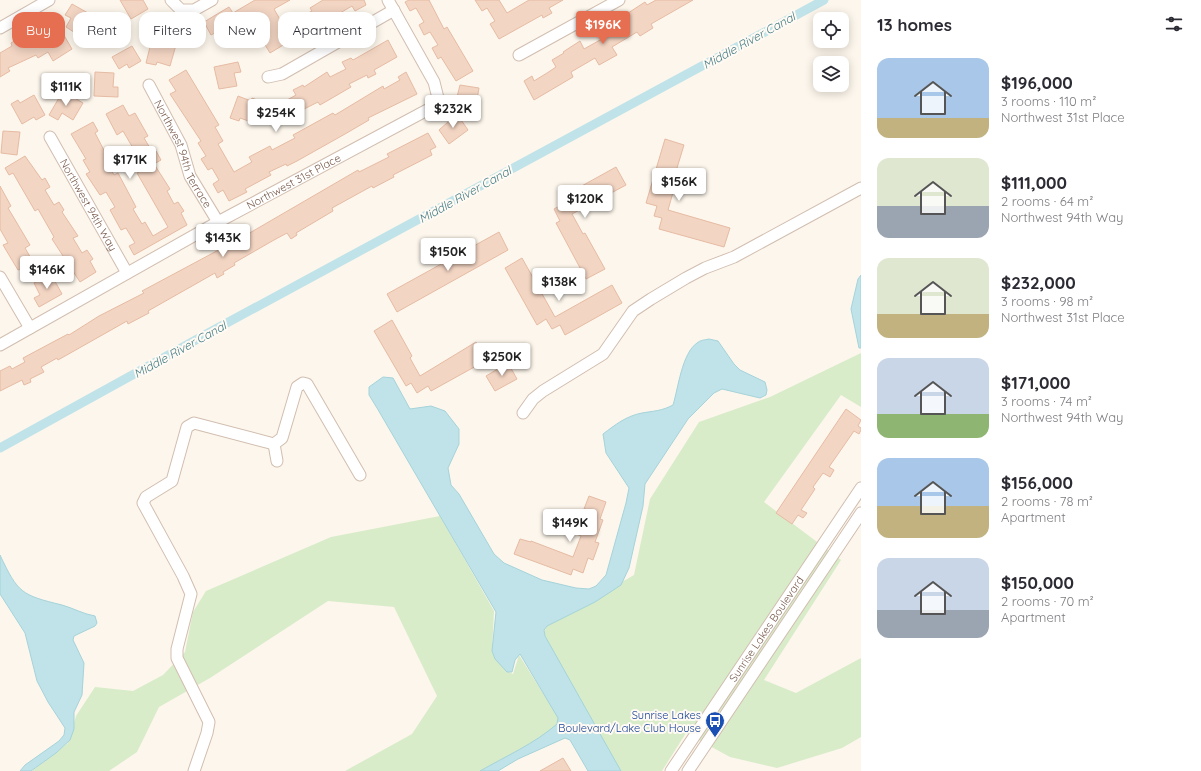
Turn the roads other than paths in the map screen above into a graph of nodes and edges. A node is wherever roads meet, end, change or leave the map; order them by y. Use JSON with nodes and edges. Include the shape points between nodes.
{"nodes":[{"id":1,"x":49,"y":0,"type":"edge"},
{"id":2,"x":171,"y":0,"type":"edge"},
{"id":3,"x":212,"y":0,"type":"edge"},
{"id":4,"x":612,"y":2,"type":"edge"},
{"id":5,"x":391,"y":5,"type":"edge"},
{"id":6,"x":0,"y":28,"type":"edge"},
{"id":7,"x":519,"y":55,"type":"dead end"},
{"id":8,"x":268,"y":77,"type":"dead end"},
{"id":9,"x":149,"y":85,"type":"dead end"},
{"id":10,"x":50,"y":137,"type":"dead end"},
{"id":11,"x":861,"y":188,"type":"edge"},
{"id":12,"x":218,"y":222,"type":"junction"},
{"id":13,"x":127,"y":273,"type":"junction"},
{"id":14,"x":0,"y":278,"type":"edge"},
{"id":15,"x":30,"y":328,"type":"junction"},
{"id":16,"x":0,"y":345,"type":"edge"},
{"id":17,"x":523,"y":412,"type":"dead end"},
{"id":18,"x":274,"y":444,"type":"junction"},
{"id":19,"x":277,"y":461,"type":"dead end"},
{"id":20,"x":360,"y":475,"type":"dead end"},
{"id":21,"x":861,"y":488,"type":"edge"},
{"id":22,"x":861,"y":513,"type":"edge"},
{"id":23,"x":194,"y":771,"type":"edge"},
{"id":24,"x":671,"y":771,"type":"edge"},
{"id":25,"x":688,"y":771,"type":"edge"}],
"edges":[{"from":1,"to":6,"type":"street"},
{"from":2,"to":3,"type":"street","via":[[181,10],[194,10]]},
{"from":4,"to":7,"type":"street"},
{"from":5,"to":8,"type":"street","via":[[282,74]]},
{"from":5,"to":12,"type":"street","name":"Northwest 31st Place","via":[[434,82],[438,98],[429,109]]},
{"from":9,"to":12,"type":"street","name":"Northwest 94th Terrace","via":[[181,145],[190,176]]},
{"from":10,"to":13,"type":"street","name":"Northwest 94th Way"},
{"from":11,"to":17,"type":"street","via":[[734,257],[686,278],[651,299],[634,311],[604,354],[543,391]]},
{"from":12,"to":13,"type":"street","name":"Northwest 31st Place"},
{"from":13,"to":15,"type":"street","name":"Northwest 31st Place"},
{"from":14,"to":15,"type":"street"},
{"from":15,"to":16,"type":"street","name":"Northwest 31st Place"},
{"from":18,"to":19,"type":"street"},
{"from":18,"to":20,"type":"street","via":[[282,438],[297,387],[303,383],[307,384]]},
{"from":18,"to":23,"type":"street","via":[[194,424],[187,427],[172,481],[146,497],[143,503],[191,594],[177,658],[209,722]]},
{"from":21,"to":24,"type":"street","name":"Sunrise Lakes Boulevard"},
{"from":22,"to":25,"type":"street","name":"Sunrise Lakes Boulevard"}]}
